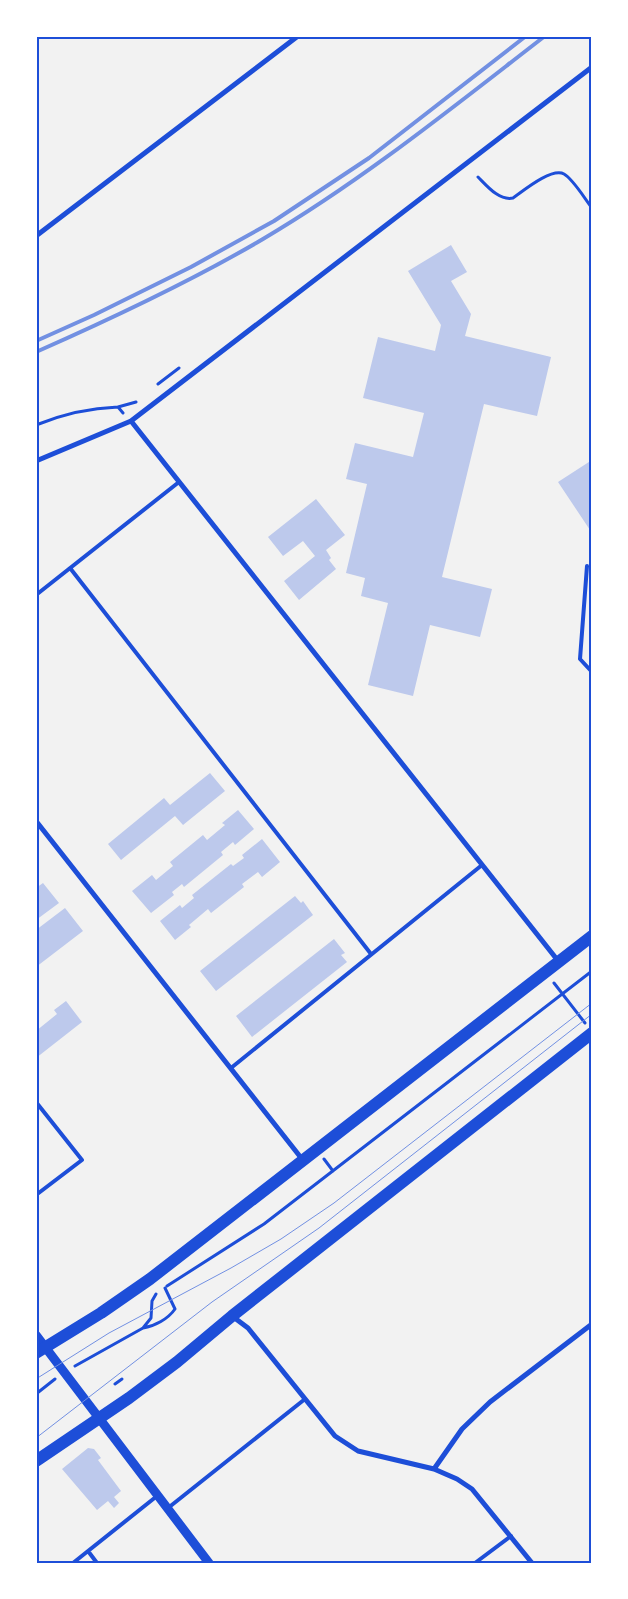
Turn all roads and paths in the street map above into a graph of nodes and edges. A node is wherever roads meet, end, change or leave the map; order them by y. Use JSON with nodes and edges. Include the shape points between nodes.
{"nodes":[{"id":1,"x":298,"y":36,"type":"edge"},
{"id":2,"x":592,"y":67,"type":"edge"},
{"id":3,"x":478,"y":177,"type":"dead end"},
{"id":4,"x":592,"y":208,"type":"edge"},
{"id":5,"x":36,"y":236,"type":"edge"},
{"id":6,"x":131,"y":421,"type":"junction"},
{"id":7,"x":36,"y":425,"type":"edge"},
{"id":8,"x":36,"y":461,"type":"edge"},
{"id":9,"x":179,"y":482,"type":"junction"},
{"id":10,"x":70,"y":568,"type":"junction"},
{"id":11,"x":592,"y":574,"type":"edge"},
{"id":12,"x":36,"y":595,"type":"edge"},
{"id":13,"x":592,"y":672,"type":"edge"},
{"id":14,"x":36,"y":822,"type":"edge"},
{"id":15,"x":482,"y":864,"type":"junction"},
{"id":16,"x":592,"y":936,"type":"edge"},
{"id":17,"x":371,"y":954,"type":"junction"},
{"id":18,"x":559,"y":962,"type":"junction"},
{"id":19,"x":592,"y":971,"type":"edge"},
{"id":20,"x":546,"y":972,"type":"junction"},
{"id":21,"x":562,"y":993,"type":"junction"},
{"id":22,"x":590,"y":1029,"type":"edge"},
{"id":23,"x":231,"y":1068,"type":"junction"},
{"id":24,"x":36,"y":1102,"type":"edge"},
{"id":25,"x":304,"y":1161,"type":"junction"},
{"id":26,"x":36,"y":1195,"type":"edge"},
{"id":27,"x":164,"y":1288,"type":"junction"},
{"id":28,"x":232,"y":1316,"type":"junction"},
{"id":29,"x":592,"y":1324,"type":"edge"},
{"id":30,"x":143,"y":1328,"type":"junction"},
{"id":31,"x":36,"y":1335,"type":"edge"},
{"id":32,"x":41,"y":1350,"type":"edge"},
{"id":33,"x":66,"y":1372,"type":"junction"},
{"id":34,"x":122,"y":1379,"type":"dead end"},
{"id":35,"x":115,"y":1384,"type":"dead end"},
{"id":36,"x":36,"y":1394,"type":"edge"},
{"id":37,"x":305,"y":1399,"type":"junction"},
{"id":38,"x":99,"y":1418,"type":"junction"},
{"id":39,"x":36,"y":1461,"type":"edge"},
{"id":40,"x":434,"y":1469,"type":"junction"},
{"id":41,"x":157,"y":1496,"type":"junction"},
{"id":42,"x":167,"y":1509,"type":"junction"},
{"id":43,"x":511,"y":1536,"type":"junction"},
{"id":44,"x":88,"y":1551,"type":"junction"},
{"id":45,"x":73,"y":1563,"type":"edge"},
{"id":46,"x":97,"y":1563,"type":"edge"},
{"id":47,"x":209,"y":1563,"type":"edge"},
{"id":48,"x":475,"y":1563,"type":"edge"},
{"id":49,"x":532,"y":1563,"type":"edge"}],
"edges":[{"from":1,"to":5,"type":"street"},
{"from":2,"to":6,"type":"street"},
{"from":3,"to":4,"type":"path","via":[[507,200],[544,177],[565,174]]},
{"from":6,"to":7,"type":"path","via":[[118,407],[94,408],[57,416]]},
{"from":6,"to":8,"type":"street"},
{"from":6,"to":9,"type":"street"},
{"from":9,"to":10,"type":"lane"},
{"from":9,"to":15,"type":"street"},
{"from":10,"to":12,"type":"lane"},
{"from":10,"to":17,"type":"lane"},
{"from":11,"to":13,"type":"lane","via":[[587,566],[580,659]]},
{"from":14,"to":23,"type":"street"},
{"from":15,"to":17,"type":"lane"},
{"from":15,"to":18,"type":"street"},
{"from":16,"to":18,"type":"highway"},
{"from":17,"to":23,"type":"lane"},
{"from":18,"to":20,"type":"highway"},
{"from":19,"to":21,"type":"path"},
{"from":20,"to":21,"type":"path"},
{"from":20,"to":25,"type":"highway"},
{"from":21,"to":22,"type":"path"},
{"from":21,"to":27,"type":"path","via":[[264,1224]]},
{"from":22,"to":28,"type":"highway"},
{"from":23,"to":25,"type":"street"},
{"from":24,"to":26,"type":"lane","via":[[82,1160]]},
{"from":25,"to":32,"type":"highway","via":[[127,1297]]},
{"from":27,"to":30,"type":"path","via":[[152,1298],[151,1318]]},
{"from":27,"to":30,"type":"path","via":[[175,1310],[154,1326]]},
{"from":28,"to":37,"type":"street","via":[[248,1328]]},
{"from":28,"to":38,"type":"highway"},
{"from":29,"to":40,"type":"street","via":[[490,1402],[462,1429]]},
{"from":30,"to":33,"type":"path"},
{"from":31,"to":32,"type":"street"},
{"from":32,"to":33,"type":"street"},
{"from":33,"to":36,"type":"path"},
{"from":33,"to":38,"type":"street"},
{"from":34,"to":35,"type":"path"},
{"from":37,"to":40,"type":"street","via":[[335,1436],[358,1451]]},
{"from":37,"to":42,"type":"lane"},
{"from":38,"to":39,"type":"highway"},
{"from":38,"to":41,"type":"street"},
{"from":40,"to":43,"type":"street","via":[[472,1489]]},
{"from":41,"to":42,"type":"street"},
{"from":41,"to":44,"type":"lane"},
{"from":42,"to":47,"type":"street"},
{"from":43,"to":48,"type":"lane"},
{"from":43,"to":49,"type":"street"},
{"from":44,"to":45,"type":"lane"},
{"from":44,"to":46,"type":"lane"}]}
